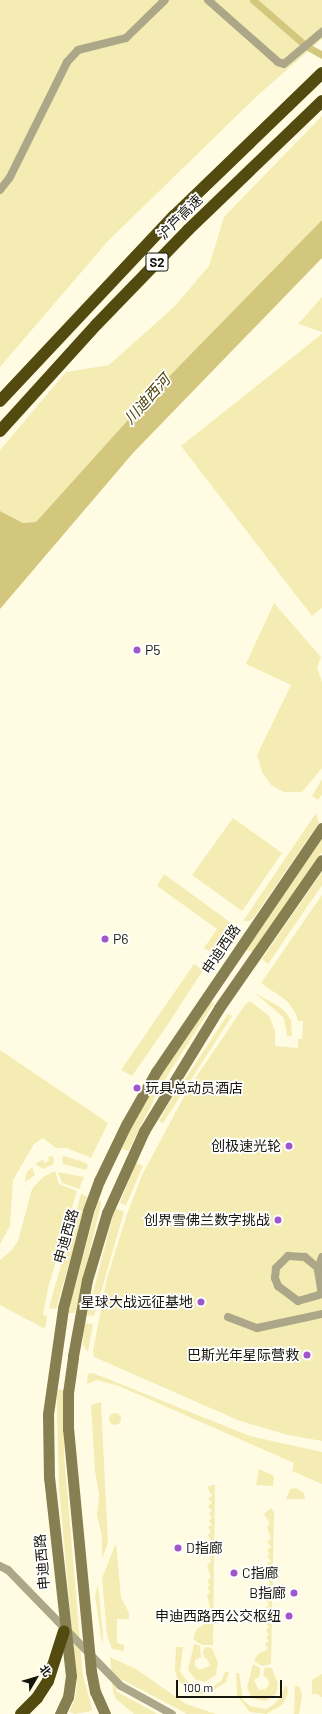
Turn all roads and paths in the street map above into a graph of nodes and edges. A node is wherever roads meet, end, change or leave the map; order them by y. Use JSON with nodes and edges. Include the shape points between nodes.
{"nodes":[{"id":1,"x":165,"y":0,"type":"edge"},
{"id":2,"x":208,"y":0,"type":"edge"},
{"id":3,"x":322,"y":32,"type":"edge"},
{"id":4,"x":322,"y":73,"type":"edge"},
{"id":5,"x":322,"y":102,"type":"edge"},
{"id":6,"x":0,"y":190,"type":"edge"},
{"id":7,"x":0,"y":401,"type":"edge"},
{"id":8,"x":0,"y":431,"type":"edge"},
{"id":9,"x":322,"y":828,"type":"edge"},
{"id":10,"x":322,"y":860,"type":"edge"},
{"id":11,"x":322,"y":1257,"type":"edge"},
{"id":12,"x":318,"y":1268,"type":"junction"},
{"id":13,"x":322,"y":1294,"type":"edge"},
{"id":14,"x":322,"y":1314,"type":"edge"},
{"id":15,"x":228,"y":1317,"type":"dead end"},
{"id":16,"x":0,"y":1566,"type":"edge"},
{"id":17,"x":64,"y":1631,"type":"junction"},
{"id":18,"x":21,"y":1714,"type":"edge"},
{"id":19,"x":60,"y":1714,"type":"edge"},
{"id":20,"x":105,"y":1714,"type":"edge"},
{"id":21,"x":172,"y":1714,"type":"edge"}],
"edges":[{"from":1,"to":6,"type":"street","via":[[126,38],[78,50],[67,62],[10,177]]},
{"from":2,"to":3,"type":"street","via":[[278,62],[284,64]]},
{"from":4,"to":7,"type":"highway","name":"沪芦高速","number":"S2","via":[[174,216]]},
{"from":5,"to":8,"type":"highway","name":"沪芦高速","number":"S2","via":[[183,235]]},
{"from":9,"to":17,"type":"street","name":"申迪西路","via":[[156,1072],[99,1181],[88,1211],[63,1308],[48,1414],[49,1478]]},
{"from":10,"to":20,"type":"street","via":[[216,1013],[144,1131],[111,1202],[87,1280],[71,1367],[68,1429],[91,1671],[95,1692]]},
{"from":11,"to":12,"type":"street"},
{"from":12,"to":13,"type":"street"},
{"from":12,"to":13,"type":"street","via":[[305,1257],[288,1256],[276,1268],[275,1278],[278,1286],[298,1301]]},
{"from":14,"to":15,"type":"street","via":[[257,1328]]},
{"from":16,"to":21,"type":"street","via":[[8,1570],[121,1686]]},
{"from":17,"to":18,"type":"highway","via":[[48,1681],[37,1698]]},
{"from":17,"to":19,"type":"street","name":"申迪西路","via":[[71,1676],[68,1697]]}]}
